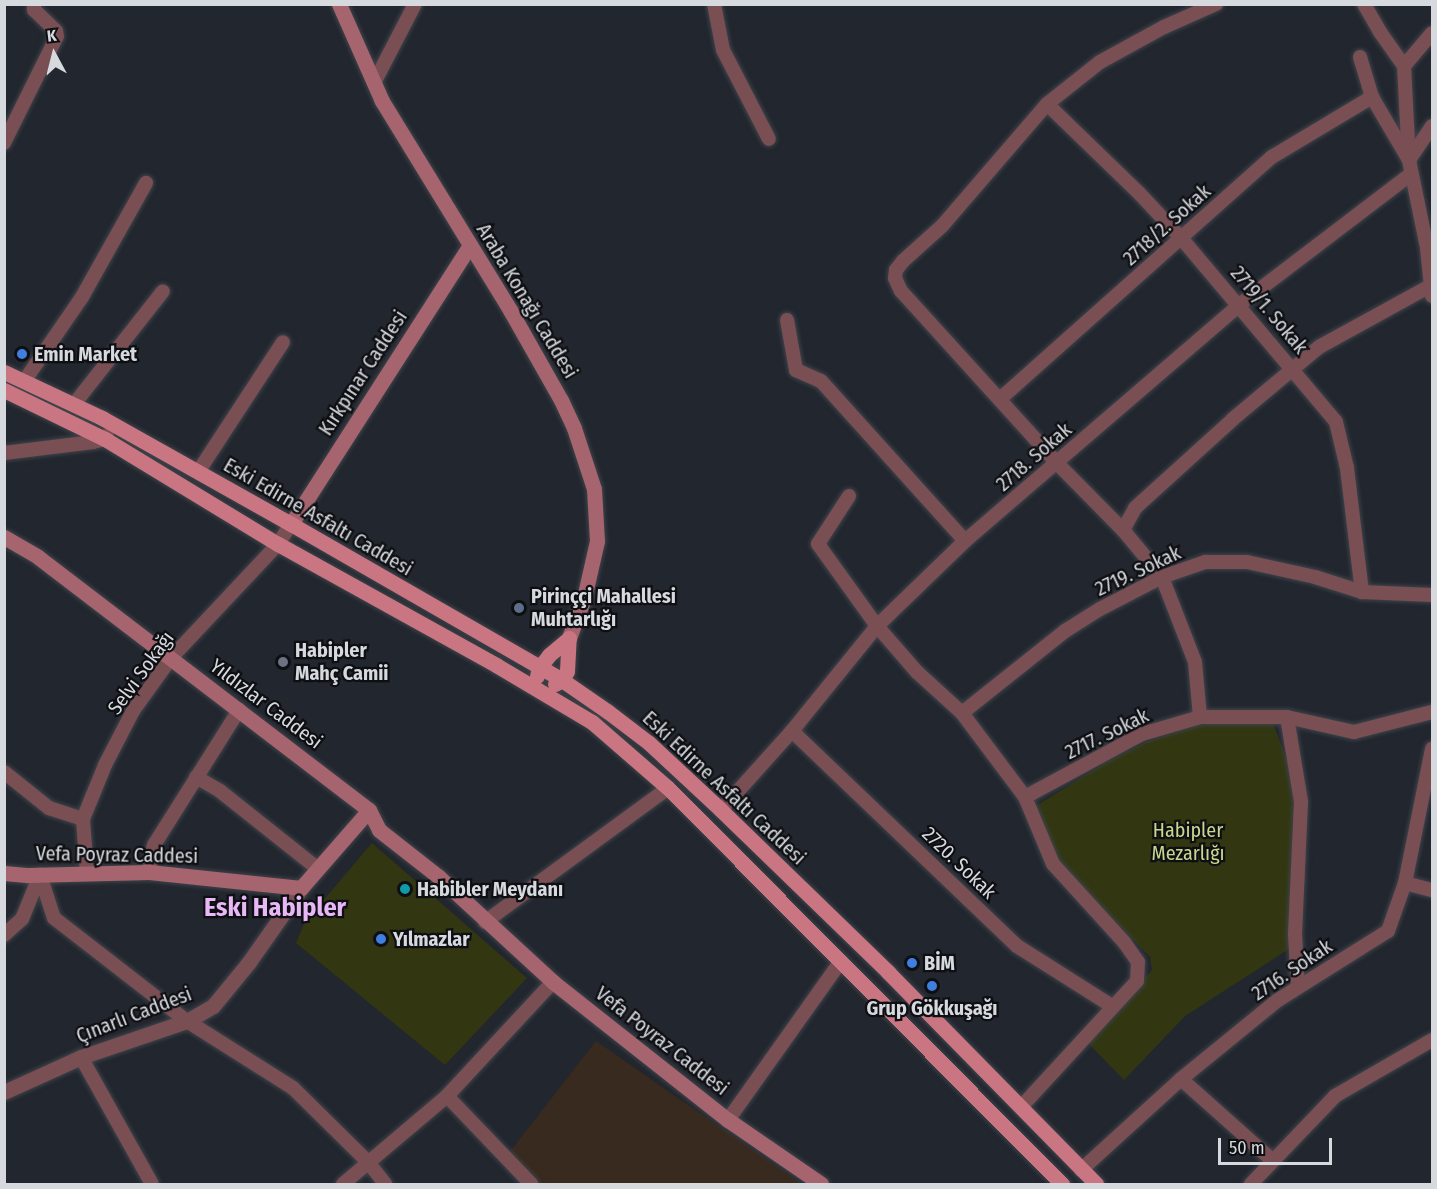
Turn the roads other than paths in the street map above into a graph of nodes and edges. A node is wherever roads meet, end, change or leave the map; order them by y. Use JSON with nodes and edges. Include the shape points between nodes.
{"nodes":[{"id":1,"x":34,"y":4,"type":"edge"},
{"id":2,"x":339,"y":4,"type":"edge"},
{"id":3,"x":415,"y":4,"type":"edge"},
{"id":4,"x":714,"y":4,"type":"edge"},
{"id":5,"x":1216,"y":4,"type":"edge"},
{"id":6,"x":1365,"y":4,"type":"edge"},
{"id":7,"x":1432,"y":33,"type":"edge"},
{"id":8,"x":1360,"y":57,"type":"dead end"},
{"id":9,"x":1404,"y":66,"type":"junction"},
{"id":10,"x":374,"y":83,"type":"junction"},
{"id":11,"x":1372,"y":97,"type":"junction"},
{"id":12,"x":1047,"y":105,"type":"junction"},
{"id":13,"x":1432,"y":126,"type":"edge"},
{"id":14,"x":769,"y":139,"type":"dead end"},
{"id":15,"x":4,"y":143,"type":"edge"},
{"id":16,"x":1409,"y":160,"type":"junction"},
{"id":17,"x":1411,"y":174,"type":"junction"},
{"id":18,"x":146,"y":183,"type":"dead end"},
{"id":19,"x":1182,"y":239,"type":"junction"},
{"id":20,"x":470,"y":245,"type":"junction"},
{"id":21,"x":1432,"y":288,"type":"edge"},
{"id":22,"x":163,"y":291,"type":"dead end"},
{"id":23,"x":1239,"y":305,"type":"junction"},
{"id":24,"x":787,"y":320,"type":"dead end"},
{"id":25,"x":283,"y":342,"type":"dead end"},
{"id":26,"x":1293,"y":369,"type":"junction"},
{"id":27,"x":4,"y":372,"type":"edge"},
{"id":28,"x":26,"y":381,"type":"junction"},
{"id":29,"x":4,"y":390,"type":"edge"},
{"id":30,"x":1000,"y":399,"type":"junction"},
{"id":31,"x":75,"y":404,"type":"junction"},
{"id":32,"x":114,"y":424,"type":"junction"},
{"id":33,"x":105,"y":439,"type":"junction"},
{"id":34,"x":4,"y":453,"type":"edge"},
{"id":35,"x":1057,"y":463,"type":"junction"},
{"id":36,"x":198,"y":472,"type":"junction"},
{"id":37,"x":849,"y":496,"type":"dead end"},
{"id":38,"x":291,"y":524,"type":"junction"},
{"id":39,"x":1123,"y":530,"type":"junction"},
{"id":40,"x":4,"y":537,"type":"edge"},
{"id":41,"x":965,"y":541,"type":"junction"},
{"id":42,"x":278,"y":544,"type":"junction"},
{"id":43,"x":1162,"y":577,"type":"junction"},
{"id":44,"x":1362,"y":592,"type":"junction"},
{"id":45,"x":1432,"y":595,"type":"edge"},
{"id":46,"x":877,"y":626,"type":"junction"},
{"id":47,"x":569,"y":638,"type":"junction"},
{"id":48,"x":171,"y":658,"type":"junction"},
{"id":49,"x":539,"y":668,"type":"junction"},
{"id":50,"x":562,"y":680,"type":"junction"},
{"id":51,"x":539,"y":687,"type":"junction"},
{"id":52,"x":239,"y":710,"type":"junction"},
{"id":53,"x":1432,"y":712,"type":"edge"},
{"id":54,"x":962,"y":713,"type":"junction"},
{"id":55,"x":1200,"y":717,"type":"junction"},
{"id":56,"x":1287,"y":717,"type":"junction"},
{"id":57,"x":792,"y":731,"type":"junction"},
{"id":58,"x":1432,"y":749,"type":"edge"},
{"id":59,"x":4,"y":772,"type":"edge"},
{"id":60,"x":196,"y":777,"type":"junction"},
{"id":61,"x":668,"y":788,"type":"junction"},
{"id":62,"x":1025,"y":797,"type":"junction"},
{"id":63,"x":369,"y":810,"type":"junction"},
{"id":64,"x":721,"y":810,"type":"junction"},
{"id":65,"x":83,"y":819,"type":"junction"},
{"id":66,"x":318,"y":869,"type":"junction"},
{"id":67,"x":149,"y":872,"type":"junction"},
{"id":68,"x":4,"y":873,"type":"edge"},
{"id":69,"x":87,"y":874,"type":"junction"},
{"id":70,"x":40,"y":875,"type":"junction"},
{"id":71,"x":1405,"y":883,"type":"junction"},
{"id":72,"x":301,"y":888,"type":"junction"},
{"id":73,"x":1432,"y":890,"type":"edge"},
{"id":74,"x":485,"y":922,"type":"junction"},
{"id":75,"x":4,"y":935,"type":"edge"},
{"id":76,"x":841,"y":961,"type":"junction"},
{"id":77,"x":553,"y":982,"type":"junction"},
{"id":78,"x":1298,"y":987,"type":"junction"},
{"id":79,"x":1112,"y":1006,"type":"junction"},
{"id":80,"x":187,"y":1021,"type":"junction"},
{"id":81,"x":1432,"y":1040,"type":"edge"},
{"id":82,"x":81,"y":1057,"type":"junction"},
{"id":83,"x":1181,"y":1079,"type":"junction"},
{"id":84,"x":4,"y":1092,"type":"edge"},
{"id":85,"x":447,"y":1096,"type":"junction"},
{"id":86,"x":1022,"y":1106,"type":"junction"},
{"id":87,"x":728,"y":1120,"type":"junction"},
{"id":88,"x":1273,"y":1161,"type":"junction"},
{"id":89,"x":368,"y":1162,"type":"junction"},
{"id":90,"x":1081,"y":1170,"type":"junction"},
{"id":91,"x":152,"y":1185,"type":"edge"},
{"id":92,"x":343,"y":1185,"type":"edge"},
{"id":93,"x":385,"y":1185,"type":"edge"},
{"id":94,"x":531,"y":1185,"type":"edge"},
{"id":95,"x":820,"y":1185,"type":"edge"},
{"id":96,"x":1062,"y":1185,"type":"edge"},
{"id":97,"x":1096,"y":1185,"type":"edge"},
{"id":98,"x":1251,"y":1185,"type":"edge"}],
"edges":[{"from":1,"to":15,"type":"street","via":[[34,10],[57,36]]},
{"from":2,"to":10,"type":"main road","name":"Araba Konağı Caddesi"},
{"from":3,"to":10,"type":"street"},
{"from":4,"to":14,"type":"street","via":[[723,51]]},
{"from":5,"to":12,"type":"street","via":[[1100,62]]},
{"from":6,"to":9,"type":"street"},
{"from":7,"to":9,"type":"street"},
{"from":8,"to":11,"type":"street"},
{"from":9,"to":16,"type":"street"},
{"from":10,"to":20,"type":"main road","name":"Araba Konağı Caddesi"},
{"from":11,"to":16,"type":"street"},
{"from":11,"to":19,"type":"street","name":"2718/2. Sokak","via":[[1272,156]]},
{"from":12,"to":19,"type":"street","name":"2719/1. Sokak"},
{"from":12,"to":30,"type":"street","via":[[942,226],[896,270],[901,291]]},
{"from":13,"to":16,"type":"street"},
{"from":16,"to":17,"type":"street"},
{"from":17,"to":21,"type":"street"},
{"from":17,"to":23,"type":"street","name":"2718. Sokak"},
{"from":18,"to":28,"type":"street","via":[[82,297]]},
{"from":19,"to":23,"type":"street","name":"2719/1. Sokak"},
{"from":19,"to":30,"type":"street","name":"2718/2. Sokak"},
{"from":20,"to":38,"type":"main road","name":"Kırkpınar Caddesi"},
{"from":20,"to":47,"type":"main road","name":"Araba Konağı Caddesi","via":[[561,400],[594,489],[597,541],[584,598]]},
{"from":21,"to":26,"type":"street","via":[[1319,347]]},
{"from":22,"to":31,"type":"street"},
{"from":23,"to":26,"type":"street","name":"2719/1. Sokak"},
{"from":23,"to":35,"type":"street","name":"2718. Sokak"},
{"from":24,"to":41,"type":"street","via":[[796,370],[821,381]]},
{"from":25,"to":36,"type":"street"},
{"from":26,"to":39,"type":"street","via":[[1135,508]]},
{"from":26,"to":44,"type":"street","name":"2719/1. Sokak","via":[[1336,422],[1347,468]]},
{"from":27,"to":28,"type":"main road","name":"Eski Edirne Asfaltı Caddesi"},
{"from":28,"to":31,"type":"main road","name":"Eski Edirne Asfaltı Caddesi"},
{"from":29,"to":33,"type":"main road","name":"Eski Edirne Asfaltı Caddesi"},
{"from":30,"to":35,"type":"street"},
{"from":31,"to":32,"type":"main road","name":"Eski Edirne Asfaltı Caddesi"},
{"from":32,"to":33,"type":"street"},
{"from":32,"to":36,"type":"main road","name":"Eski Edirne Asfaltı Caddesi"},
{"from":33,"to":34,"type":"street"},
{"from":33,"to":42,"type":"main road","name":"Eski Edirne Asfaltı Caddesi"},
{"from":35,"to":39,"type":"street"},
{"from":35,"to":41,"type":"street","name":"2718. Sokak"},
{"from":36,"to":38,"type":"main road","name":"Eski Edirne Asfaltı Caddesi"},
{"from":37,"to":46,"type":"street","via":[[818,544]]},
{"from":38,"to":42,"type":"street","name":"Selvi Sokağı"},
{"from":38,"to":49,"type":"main road","name":"Eski Edirne Asfaltı Caddesi"},
{"from":39,"to":43,"type":"street"},
{"from":40,"to":48,"type":"main road","name":"Yıldızlar Caddesi","via":[[38,557]]},
{"from":41,"to":46,"type":"street","name":"2718. Sokak"},
{"from":42,"to":48,"type":"street","name":"Selvi Sokağı"},
{"from":42,"to":51,"type":"main road","name":"Eski Edirne Asfaltı Caddesi"},
{"from":43,"to":44,"type":"street","name":"2719. Sokak","via":[[1205,562],[1247,562]]},
{"from":43,"to":54,"type":"street","name":"2719. Sokak","via":[[1065,631]]},
{"from":43,"to":55,"type":"street","via":[[1195,662]]},
{"from":44,"to":45,"type":"street","name":"2719. Sokak"},
{"from":46,"to":54,"type":"street","via":[[917,672]]},
{"from":46,"to":57,"type":"street","name":"2718. Sokak"},
{"from":47,"to":49,"type":"main road"},
{"from":47,"to":50,"type":"main road","via":[[569,660]]},
{"from":48,"to":52,"type":"main road","name":"Yıldızlar Caddesi"},
{"from":48,"to":65,"type":"street","name":"Selvi Sokağı","via":[[134,711],[105,765]]},
{"from":49,"to":50,"type":"main road","name":"Eski Edirne Asfaltı Caddesi"},
{"from":49,"to":51,"type":"main road"},
{"from":50,"to":51,"type":"main road"},
{"from":50,"to":64,"type":"main road","name":"Eski Edirne Asfaltı Caddesi","via":[[649,743]]},
{"from":51,"to":61,"type":"main road","name":"Eski Edirne Asfaltı Caddesi","via":[[591,722]]},
{"from":52,"to":60,"type":"street"},
{"from":52,"to":63,"type":"main road","name":"Yıldızlar Caddesi"},
{"from":53,"to":56,"type":"street","name":"2717. Sokak","via":[[1354,732]]},
{"from":54,"to":62,"type":"street"},
{"from":55,"to":56,"type":"street","name":"2717. Sokak"},
{"from":55,"to":62,"type":"street","name":"2717. Sokak","via":[[1142,734]]},
{"from":56,"to":78,"type":"street","via":[[1301,802],[1295,934]]},
{"from":57,"to":64,"type":"street","name":"2718. Sokak"},
{"from":57,"to":79,"type":"street","name":"2720. Sokak","via":[[1017,945]]},
{"from":58,"to":71,"type":"street","name":"2716. Sokak"},
{"from":59,"to":65,"type":"street","via":[[50,808]]},
{"from":60,"to":66,"type":"street","via":[[220,791]]},
{"from":60,"to":67,"type":"street","via":[[154,845]]},
{"from":61,"to":74,"type":"street"},
{"from":61,"to":76,"type":"main road","name":"Eski Edirne Asfaltı Caddesi"},
{"from":62,"to":79,"type":"street","via":[[1053,864],[1138,962],[1137,981]]},
{"from":63,"to":66,"type":"main road","name":"Çınarlı Caddesi"},
{"from":63,"to":74,"type":"main road","name":"Yıldızlar Caddesi","via":[[379,830],[439,877]]},
{"from":64,"to":86,"type":"main road","name":"Eski Edirne Asfaltı Caddesi"},
{"from":65,"to":69,"type":"street","name":"Selvi Sokağı"},
{"from":66,"to":72,"type":"main road","name":"Çınarlı Caddesi"},
{"from":67,"to":69,"type":"main road","name":"Vefa Poyraz Caddesi"},
{"from":67,"to":72,"type":"main road","name":"Vefa Poyraz Caddesi"},
{"from":68,"to":70,"type":"main road","name":"Vefa Poyraz Caddesi"},
{"from":69,"to":70,"type":"main road","name":"Vefa Poyraz Caddesi"},
{"from":70,"to":75,"type":"street","via":[[22,919]]},
{"from":70,"to":80,"type":"street","via":[[54,918]]},
{"from":71,"to":73,"type":"street"},
{"from":71,"to":78,"type":"street","name":"2716. Sokak","via":[[1388,931]]},
{"from":72,"to":80,"type":"street","name":"Çınarlı Caddesi","via":[[213,1006]]},
{"from":74,"to":77,"type":"main road","name":"Vefa Poyraz Caddesi"},
{"from":76,"to":87,"type":"street"},
{"from":76,"to":96,"type":"main road","name":"Eski Edirne Asfaltı Caddesi"},
{"from":77,"to":85,"type":"street"},
{"from":77,"to":87,"type":"main road","name":"Vefa Poyraz Caddesi"},
{"from":78,"to":83,"type":"street","name":"2716. Sokak"},
{"from":79,"to":86,"type":"street"},
{"from":80,"to":82,"type":"street","name":"Çınarlı Caddesi"},
{"from":80,"to":89,"type":"street","via":[[293,1088]]},
{"from":81,"to":88,"type":"street","via":[[1335,1096]]},
{"from":82,"to":84,"type":"street","name":"Çınarlı Caddesi"},
{"from":82,"to":91,"type":"street"},
{"from":83,"to":88,"type":"street"},
{"from":83,"to":90,"type":"street","name":"2716. Sokak"},
{"from":85,"to":89,"type":"street"},
{"from":85,"to":94,"type":"street"},
{"from":86,"to":90,"type":"main road","name":"Eski Edirne Asfaltı Caddesi"},
{"from":87,"to":95,"type":"main road","name":"Vefa Poyraz Caddesi"},
{"from":88,"to":98,"type":"street"},
{"from":89,"to":92,"type":"street"},
{"from":89,"to":93,"type":"street"},
{"from":90,"to":97,"type":"main road","name":"Eski Edirne Asfaltı Caddesi"}]}
